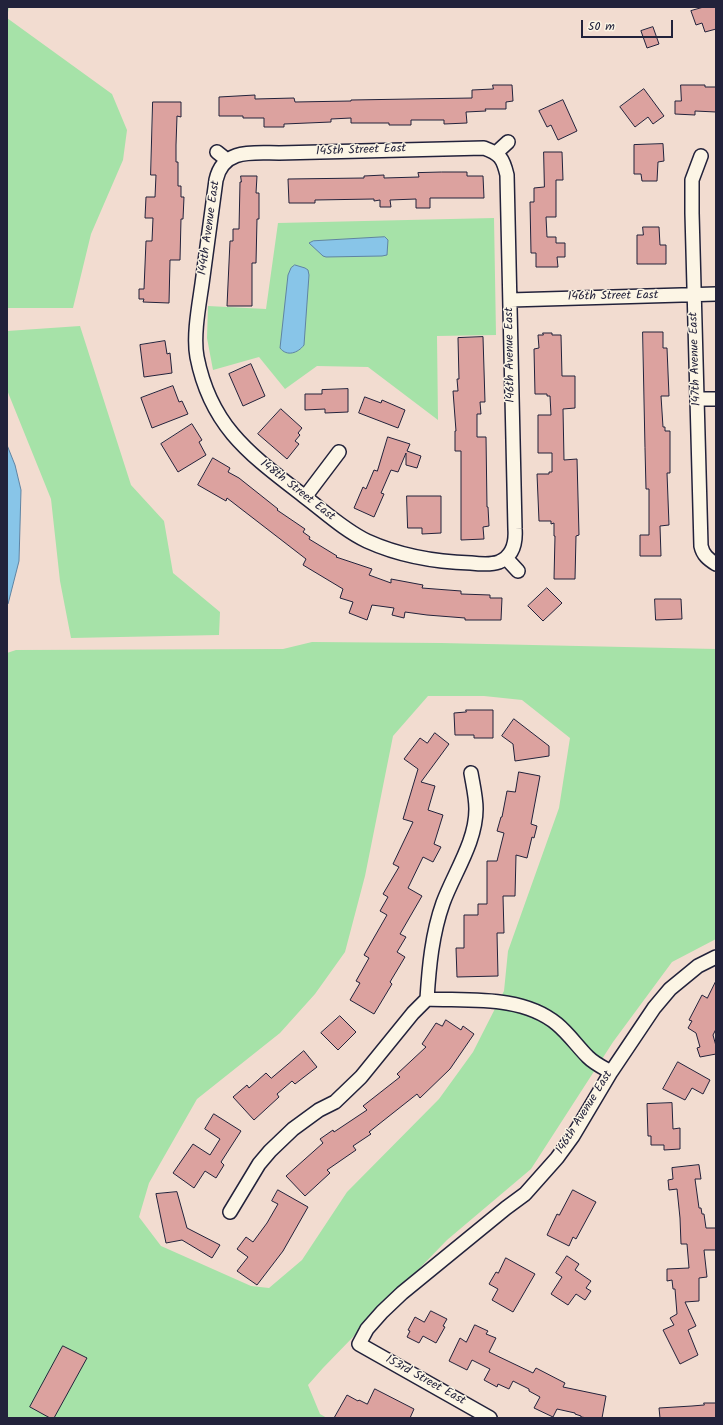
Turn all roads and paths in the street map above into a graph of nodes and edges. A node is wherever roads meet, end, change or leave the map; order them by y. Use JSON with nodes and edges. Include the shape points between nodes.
{"nodes":[{"id":1,"x":508,"y":142,"type":"dead end"},
{"id":2,"x":496,"y":153,"type":"junction"},
{"id":3,"x":222,"y":156,"type":"joint"},
{"id":4,"x":701,"y":156,"type":"dead end"},
{"id":5,"x":716,"y":294,"type":"edge"},
{"id":6,"x":694,"y":295,"type":"junction"},
{"id":7,"x":200,"y":299,"type":"joint"},
{"id":8,"x":510,"y":300,"type":"junction"},
{"id":9,"x":697,"y":399,"type":"junction"},
{"id":10,"x":716,"y":399,"type":"edge"},
{"id":11,"x":339,"y":452,"type":"dead end"},
{"id":12,"x":305,"y":497,"type":"junction"},
{"id":13,"x":506,"y":558,"type":"junction"},
{"id":14,"x":713,"y":562,"type":"edge"},
{"id":15,"x":518,"y":571,"type":"dead end"},
{"id":16,"x":471,"y":773,"type":"dead end"},
{"id":17,"x":716,"y":957,"type":"edge"},
{"id":18,"x":427,"y":999,"type":"junction"},
{"id":19,"x":611,"y":1072,"type":"junction"},
{"id":20,"x":230,"y":1212,"type":"dead end"},
{"id":21,"x":359,"y":1344,"type":"joint"},
{"id":22,"x":490,"y":1418,"type":"edge"}],
"edges":[{"from":1,"to":2,"type":"street"},
{"from":2,"to":3,"type":"street","name":"145th Street East","via":[[484,148],[247,153]]},
{"from":2,"to":8,"type":"street","name":"146th Avenue East","via":[[501,158],[507,175]]},
{"from":3,"to":7,"type":"street","name":"144th Avenue East","via":[[216,180]]},
{"from":4,"to":6,"type":"street","name":"147th Avenue East","via":[[692,180]]},
{"from":5,"to":6,"type":"street","name":"146th Street East"},
{"from":6,"to":8,"type":"street","name":"146th Street East"},
{"from":6,"to":9,"type":"street","name":"147th Avenue East"},
{"from":7,"to":12,"type":"street","name":"148th Street East","via":[[197,356],[204,383],[217,413],[227,428],[261,464]]},
{"from":8,"to":13,"type":"street","name":"146th Avenue East","via":[[516,539],[515,546]]},
{"from":9,"to":10,"type":"street"},
{"from":9,"to":14,"type":"street","name":"147th Avenue East","via":[[701,546],[702,552]]},
{"from":11,"to":12,"type":"street"},
{"from":12,"to":13,"type":"street","name":"148th Street East","via":[[343,527],[367,541],[417,558],[451,563],[494,563]]},
{"from":13,"to":15,"type":"street"},
{"from":16,"to":18,"type":"street","via":[[476,810],[471,839],[438,920],[429,967]]},
{"from":17,"to":19,"type":"street","name":"146th Avenue East","via":[[698,966],[670,989],[654,1008]]},
{"from":18,"to":19,"type":"street","via":[[509,1004],[543,1014],[571,1037],[589,1058]]},
{"from":18,"to":20,"type":"street","via":[[361,1077],[335,1102],[319,1110],[270,1151],[259,1164]]},
{"from":19,"to":21,"type":"street","name":"146th Avenue East","via":[[573,1136],[525,1194],[382,1312],[367,1329]]},
{"from":21,"to":22,"type":"street","name":"153rd Street East"}]}
